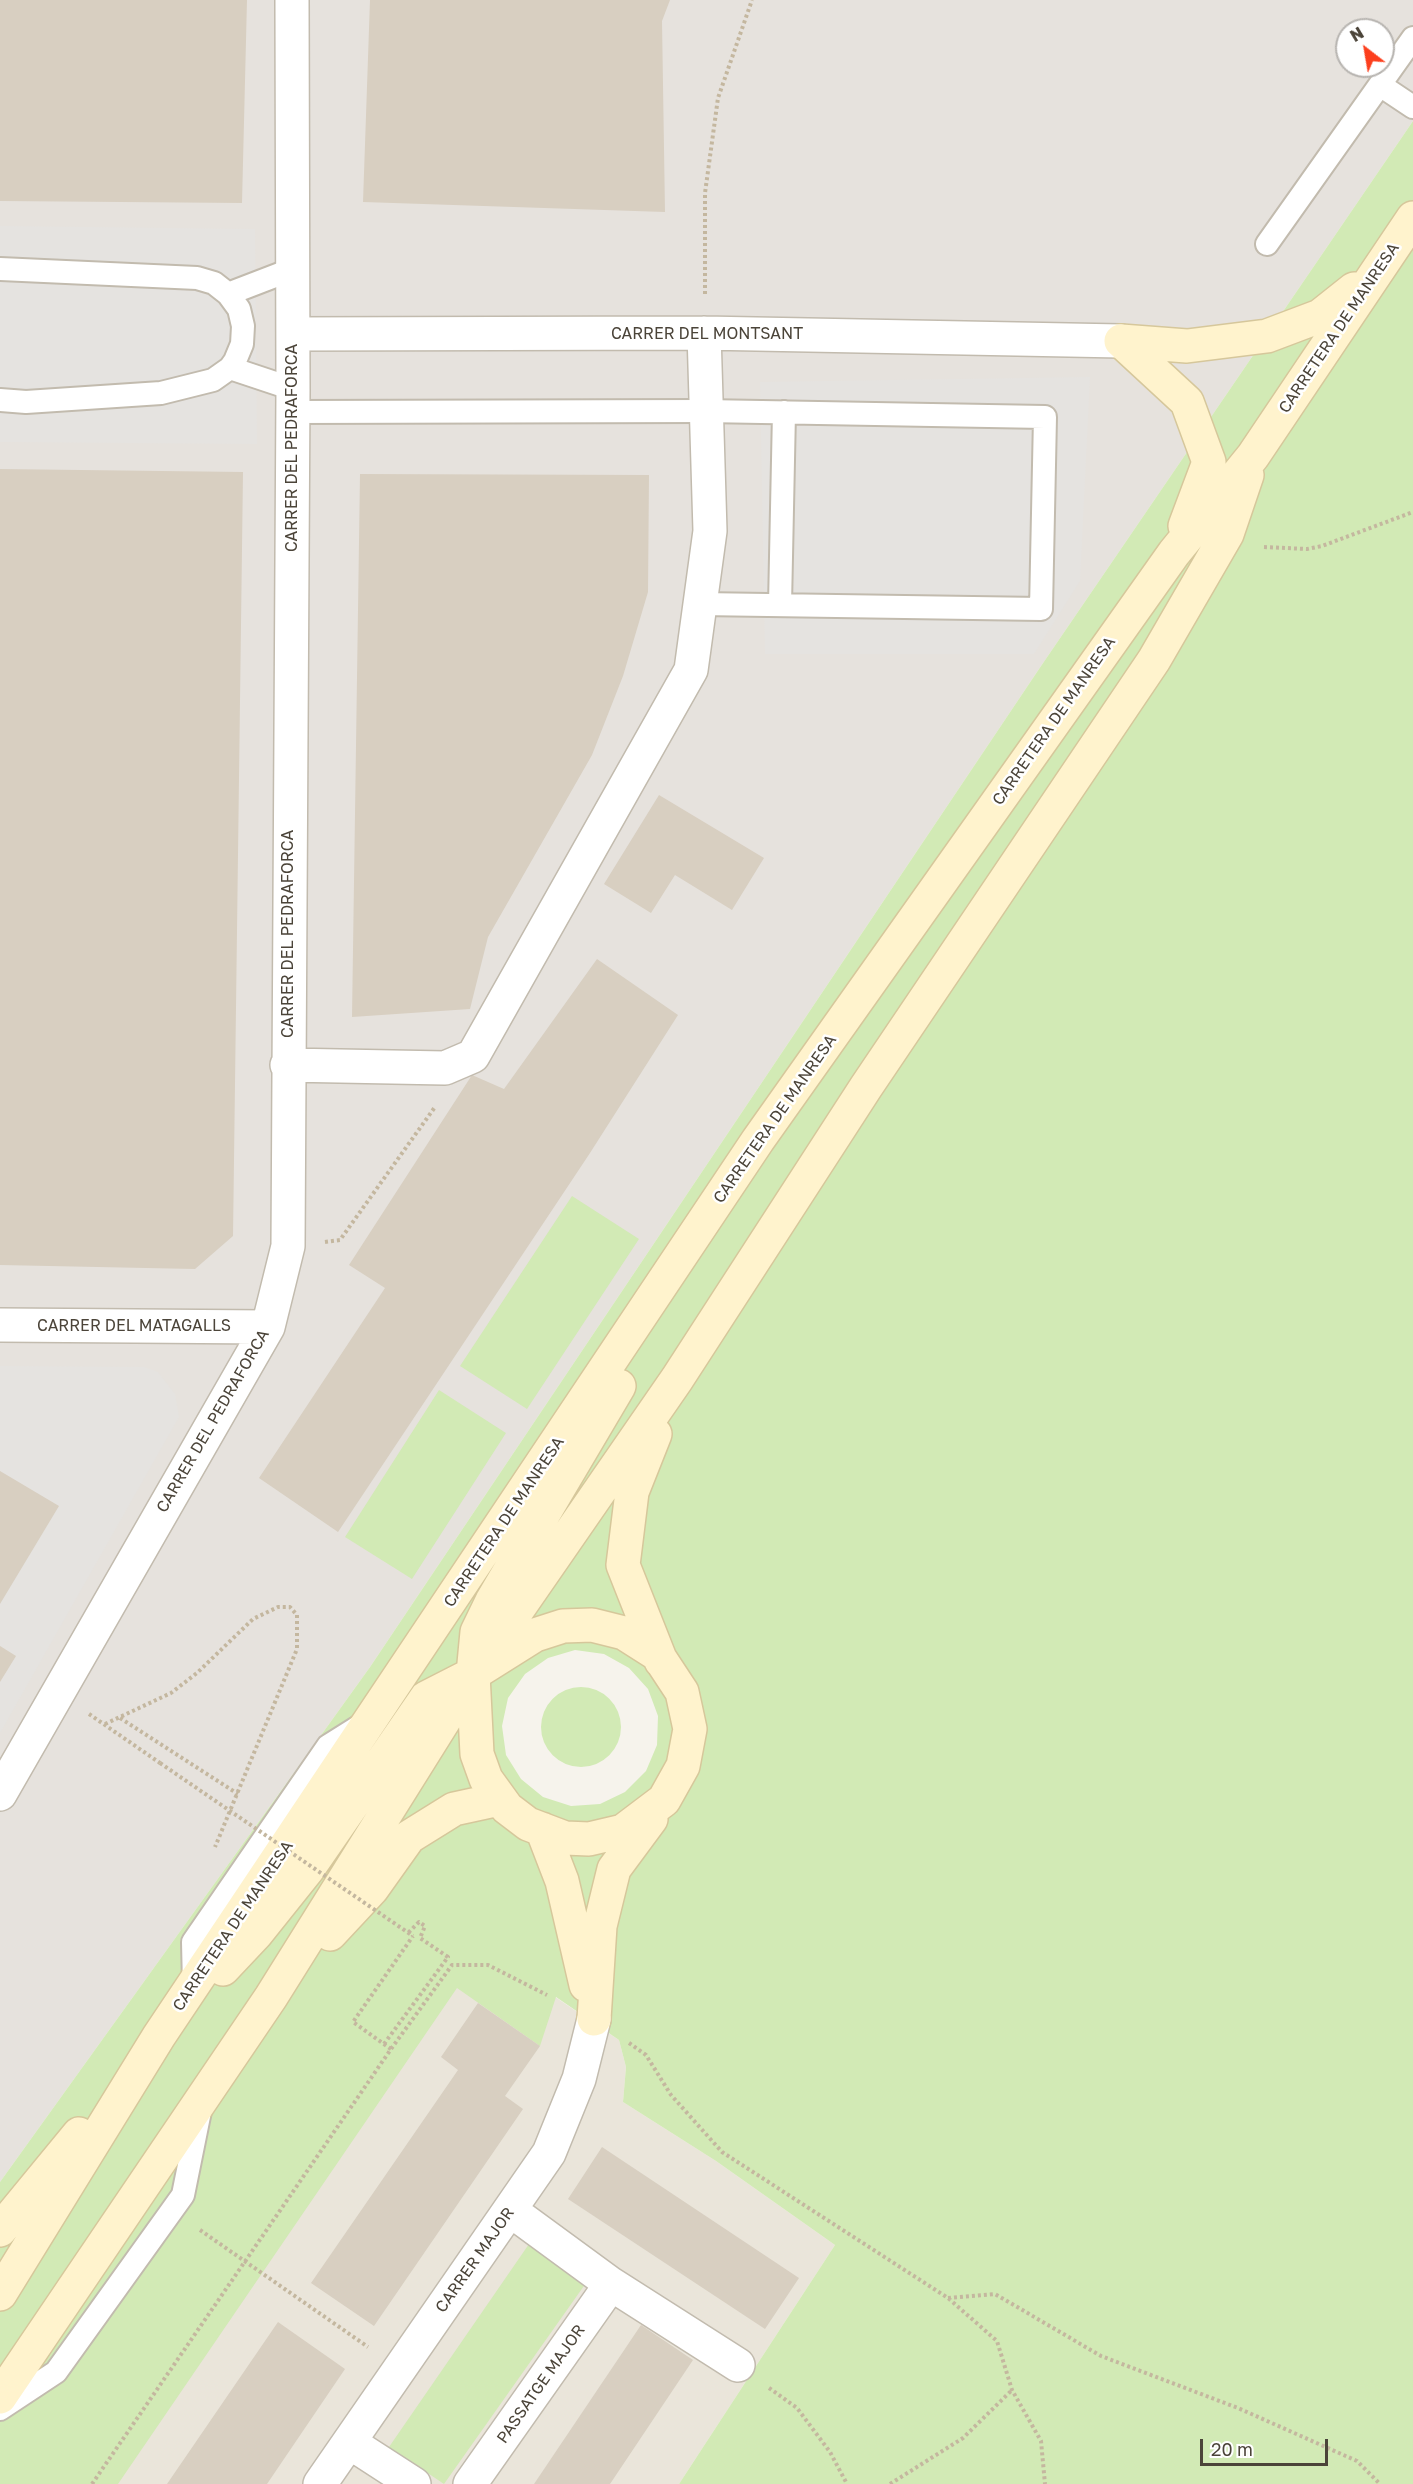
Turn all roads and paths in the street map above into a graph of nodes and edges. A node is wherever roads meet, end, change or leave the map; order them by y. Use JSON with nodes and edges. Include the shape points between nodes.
{"nodes":[{"id":1,"x":292,"y":0,"type":"edge"},
{"id":2,"x":752,"y":0,"type":"edge"},
{"id":3,"x":1413,"y":38,"type":"edge"},
{"id":4,"x":1380,"y":85,"type":"junction"},
{"id":5,"x":1413,"y":107,"type":"edge"},
{"id":6,"x":1413,"y":218,"type":"edge"},
{"id":7,"x":1267,"y":244,"type":"dead end"},
{"id":8,"x":0,"y":269,"type":"edge"},
{"id":9,"x":293,"y":269,"type":"junction"},
{"id":10,"x":1377,"y":272,"type":"junction"},
{"id":11,"x":228,"y":294,"type":"junction"},
{"id":12,"x":704,"y":333,"type":"junction"},
{"id":13,"x":293,"y":334,"type":"junction"},
{"id":14,"x":1121,"y":340,"type":"junction"},
{"id":15,"x":230,"y":368,"type":"junction"},
{"id":16,"x":0,"y":399,"type":"edge"},
{"id":17,"x":293,"y":401,"type":"junction"},
{"id":18,"x":705,"y":411,"type":"junction"},
{"id":19,"x":784,"y":412,"type":"junction"},
{"id":20,"x":1253,"y":456,"type":"junction"},
{"id":21,"x":1413,"y":512,"type":"edge"},
{"id":22,"x":1227,"y":534,"type":"junction"},
{"id":23,"x":1174,"y":553,"type":"junction"},
{"id":24,"x":700,"y":604,"type":"junction"},
{"id":25,"x":780,"y":605,"type":"junction"},
{"id":26,"x":287,"y":1065,"type":"junction"},
{"id":27,"x":438,"y":1104,"type":"dead end"},
{"id":28,"x":288,"y":1246,"type":"junction"},
{"id":29,"x":684,"y":1252,"type":"junction"},
{"id":30,"x":0,"y":1325,"type":"edge"},
{"id":31,"x":268,"y":1327,"type":"junction"},
{"id":32,"x":677,"y":1379,"type":"junction"},
{"id":33,"x":662,"y":1663,"type":"junction"},
{"id":34,"x":473,"y":1674,"type":"junction"},
{"id":35,"x":57,"y":1694,"type":"junction"},
{"id":36,"x":374,"y":1716,"type":"junction"},
{"id":37,"x":119,"y":1717,"type":"junction"},
{"id":38,"x":105,"y":1724,"type":"junction"},
{"id":39,"x":0,"y":1794,"type":"edge"},
{"id":40,"x":238,"y":1794,"type":"junction"},
{"id":41,"x":500,"y":1798,"type":"junction"},
{"id":42,"x":664,"y":1800,"type":"junction"},
{"id":43,"x":542,"y":1829,"type":"junction"},
{"id":44,"x":234,"y":1884,"type":"junction"},
{"id":45,"x":411,"y":1935,"type":"junction"},
{"id":46,"x":194,"y":1985,"type":"junction"},
{"id":47,"x":272,"y":1997,"type":"junction"},
{"id":48,"x":594,"y":2019,"type":"junction"},
{"id":49,"x":159,"y":2036,"type":"junction"},
{"id":50,"x":384,"y":2044,"type":"junction"},
{"id":51,"x":391,"y":2049,"type":"junction"},
{"id":52,"x":203,"y":2098,"type":"junction"},
{"id":53,"x":510,"y":2210,"type":"junction"},
{"id":54,"x":198,"y":2229,"type":"dead end"},
{"id":55,"x":0,"y":2230,"type":"edge"},
{"id":56,"x":245,"y":2262,"type":"junction"},
{"id":57,"x":611,"y":2284,"type":"junction"},
{"id":58,"x":0,"y":2294,"type":"edge"},
{"id":59,"x":948,"y":2298,"type":"junction"},
{"id":60,"x":738,"y":2365,"type":"joint"},
{"id":61,"x":400,"y":2369,"type":"junction"},
{"id":62,"x":1012,"y":2390,"type":"junction"},
{"id":63,"x":0,"y":2397,"type":"edge"},
{"id":64,"x":0,"y":2409,"type":"edge"},
{"id":65,"x":349,"y":2442,"type":"junction"},
{"id":66,"x":92,"y":2484,"type":"edge"},
{"id":67,"x":320,"y":2484,"type":"edge"},
{"id":68,"x":414,"y":2484,"type":"edge"},
{"id":69,"x":470,"y":2484,"type":"edge"},
{"id":70,"x":847,"y":2484,"type":"edge"},
{"id":71,"x":890,"y":2484,"type":"edge"},
{"id":72,"x":1045,"y":2484,"type":"edge"},
{"id":73,"x":1380,"y":2484,"type":"edge"}],
"edges":[{"from":1,"to":9,"type":"street","name":"CARRER DEL PEDRAFORCA"},
{"from":2,"to":12,"type":"path","via":[[718,98],[705,193]]},
{"from":3,"to":4,"type":"lane"},
{"from":4,"to":5,"type":"lane"},
{"from":4,"to":7,"type":"lane"},
{"from":6,"to":10,"type":"main road","name":"CARRETERA DE MANRESA"},
{"from":8,"to":11,"type":"lane","via":[[197,278],[214,283]]},
{"from":9,"to":11,"type":"lane"},
{"from":9,"to":13,"type":"street","name":"CARRER DEL PEDRAFORCA"},
{"from":10,"to":14,"type":"main road","via":[[1320,316],[1267,336],[1187,346]]},
{"from":10,"to":20,"type":"main road","name":"CARRETERA DE MANRESA"},
{"from":11,"to":15,"type":"lane","via":[[239,309],[243,326],[242,344]]},
{"from":12,"to":13,"type":"street","name":"CARRER DEL MONTSANT"},
{"from":12,"to":14,"type":"street","name":"CARRER DEL MONTSANT"},
{"from":12,"to":18,"type":"street"},
{"from":13,"to":17,"type":"street","name":"CARRER DEL PEDRAFORCA"},
{"from":14,"to":23,"type":"main road","via":[[1187,402],[1209,462]]},
{"from":15,"to":16,"type":"lane","via":[[213,380],[161,393],[26,402]]},
{"from":15,"to":17,"type":"lane"},
{"from":17,"to":18,"type":"lane"},
{"from":17,"to":26,"type":"street","name":"CARRER DEL PEDRAFORCA"},
{"from":18,"to":19,"type":"lane"},
{"from":18,"to":24,"type":"street","via":[[710,531]]},
{"from":19,"to":25,"type":"lane"},
{"from":19,"to":25,"type":"lane","via":[[1045,417],[1045,428],[1041,609]]},
{"from":20,"to":22,"type":"main road"},
{"from":20,"to":23,"type":"main road","name":"CARRETERA DE MANRESA"},
{"from":21,"to":22,"type":"path","via":[[1307,549],[1264,547]]},
{"from":22,"to":32,"type":"main road","via":[[1154,660],[866,1087]]},
{"from":23,"to":29,"type":"main road","name":"CARRETERA DE MANRESA","via":[[758,1140]]},
{"from":24,"to":25,"type":"lane"},
{"from":24,"to":26,"type":"street","via":[[691,670],[473,1056],[445,1068]]},
{"from":26,"to":28,"type":"street","name":"CARRER DEL PEDRAFORCA"},
{"from":27,"to":28,"type":"path","via":[[340,1240]]},
{"from":28,"to":31,"type":"street","name":"CARRER DEL PEDRAFORCA"},
{"from":29,"to":34,"type":"main road","via":[[635,1358],[492,1601],[477,1632]]},
{"from":29,"to":36,"type":"main road","name":"CARRETERA DE MANRESA"},
{"from":30,"to":31,"type":"street","name":"CARRER DEL MATAGALLS"},
{"from":31,"to":35,"type":"street","name":"CARRER DEL PEDRAFORCA"},
{"from":32,"to":33,"type":"main road","via":[[632,1492],[623,1565]]},
{"from":32,"to":34,"type":"main road"},
{"from":33,"to":34,"type":"main road","via":[[657,1654],[624,1633],[592,1624],[535,1635]]},
{"from":33,"to":42,"type":"main road","via":[[682,1692],[690,1729],[683,1766]]},
{"from":34,"to":41,"type":"main road","via":[[477,1754],[486,1779]]},
{"from":34,"to":47,"type":"main road"},
{"from":34,"to":49,"type":"main road","via":[[426,1698],[286,1897]]},
{"from":35,"to":38,"type":"path"},
{"from":35,"to":39,"type":"street","name":"CARRER DEL PEDRAFORCA"},
{"from":36,"to":44,"type":"lane","via":[[328,1746]]},
{"from":36,"to":46,"type":"main road","name":"CARRETERA DE MANRESA"},
{"from":37,"to":38,"type":"path"},
{"from":37,"to":40,"type":"path"},
{"from":37,"to":40,"type":"path","via":[[171,1693],[253,1619],[278,1607],[290,1607],[297,1615],[297,1649]]},
{"from":38,"to":45,"type":"path","bridge":true},
{"from":40,"to":44,"type":"path","via":[[206,1865]]},
{"from":41,"to":43,"type":"main road","via":[[528,1824]]},
{"from":41,"to":47,"type":"main road","via":[[454,1809],[409,1837],[372,1889]]},
{"from":42,"to":43,"type":"main road","via":[[623,1831],[589,1839],[565,1838]]},
{"from":42,"to":48,"type":"main road","via":[[614,1869],[600,1926]]},
{"from":43,"to":48,"type":"main road","via":[[562,1881]]},
{"from":44,"to":46,"type":"lane","via":[[192,1942]]},
{"from":45,"to":50,"type":"path","via":[[352,2022]]},
{"from":45,"to":50,"type":"path","via":[[419,1922],[425,1926],[420,1938],[448,1957]]},
{"from":46,"to":49,"type":"main road","name":"CARRETERA DE MANRESA"},
{"from":47,"to":52,"type":"main road"},
{"from":48,"to":51,"type":"path","via":[[488,1965],[452,1965]]},
{"from":48,"to":53,"type":"street","name":"CARRER MAJOR","via":[[579,2079],[549,2153]]},
{"from":48,"to":59,"type":"path","via":[[646,2055],[671,2095],[722,2152]]},
{"from":49,"to":55,"type":"main road"},
{"from":49,"to":58,"type":"main road"},
{"from":50,"to":51,"type":"path"},
{"from":51,"to":56,"type":"path"},
{"from":52,"to":63,"type":"main road"},
{"from":52,"to":64,"type":"lane","via":[[183,2195],[56,2372]]},
{"from":53,"to":57,"type":"street"},
{"from":53,"to":61,"type":"street","name":"CARRER MAJOR"},
{"from":54,"to":56,"type":"path"},
{"from":56,"to":61,"type":"path"},
{"from":56,"to":66,"type":"path"},
{"from":57,"to":60,"type":"street"},
{"from":57,"to":69,"type":"street","name":"PASSATGE MAJOR"},
{"from":59,"to":62,"type":"path","via":[[997,2341]]},
{"from":59,"to":73,"type":"path","via":[[995,2294],[1101,2356],[1238,2408],[1357,2461]]},
{"from":60,"to":70,"type":"path","via":[[796,2408],[830,2451]]},
{"from":61,"to":65,"type":"street","name":"CARRER MAJOR"},
{"from":62,"to":71,"type":"path","via":[[963,2438]]},
{"from":62,"to":72,"type":"path","via":[[1041,2441]]},
{"from":65,"to":67,"type":"street","name":"CARRER MAJOR"},
{"from":65,"to":68,"type":"street"}]}
